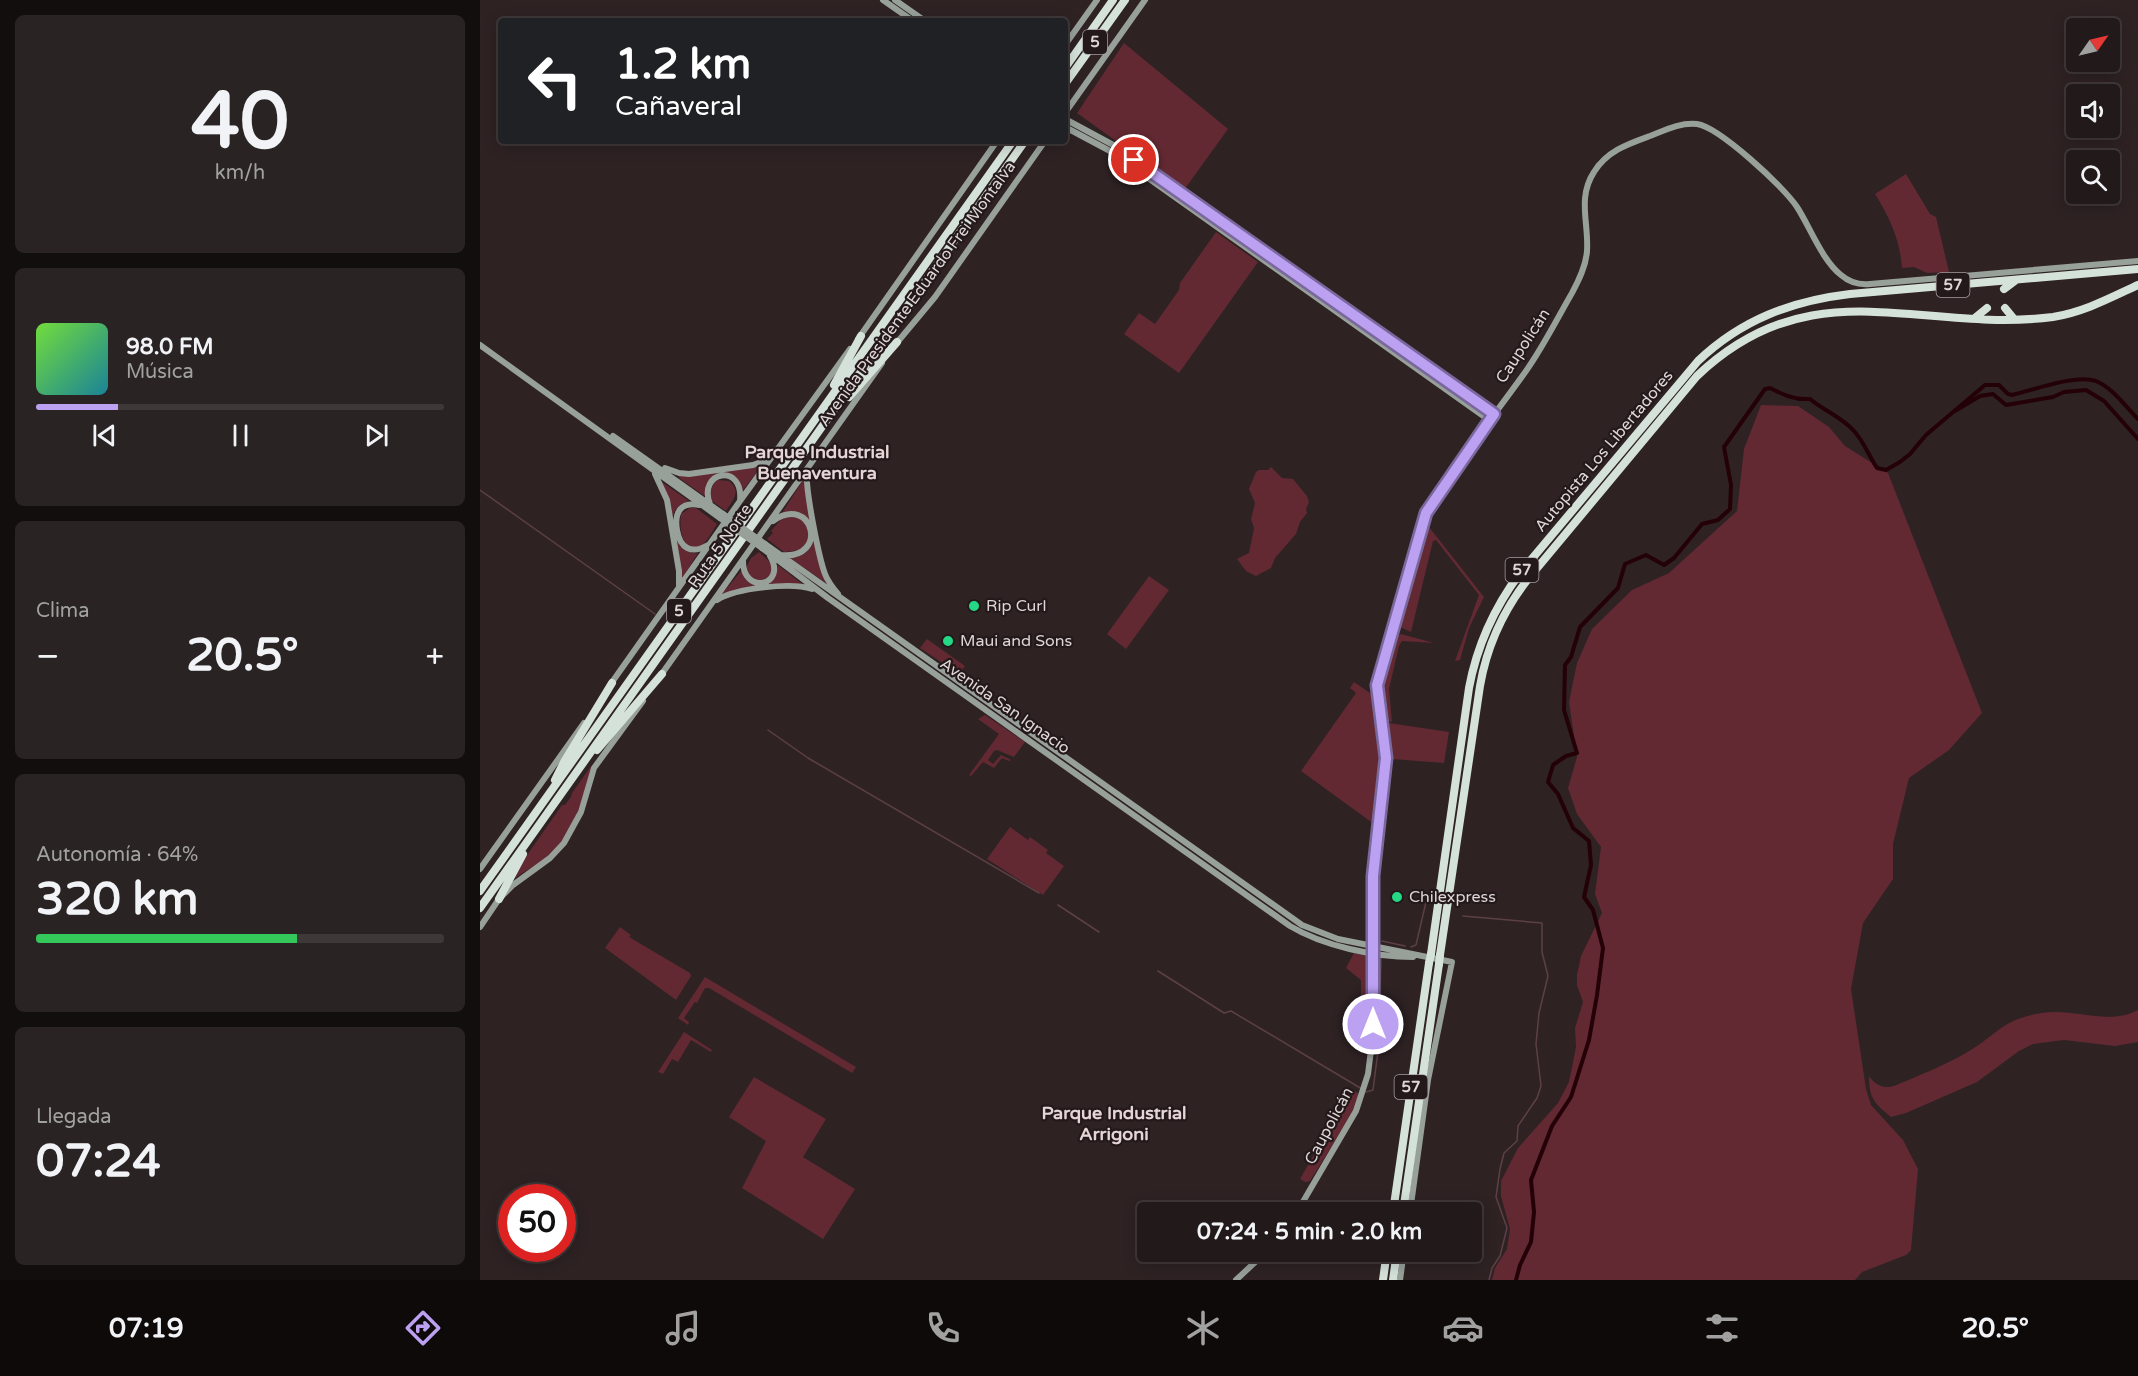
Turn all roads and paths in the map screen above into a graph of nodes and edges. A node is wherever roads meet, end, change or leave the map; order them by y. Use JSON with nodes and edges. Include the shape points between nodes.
{"nodes":[{"id":1,"x":883,"y":0,"type":"edge"},
{"id":2,"x":895,"y":0,"type":"edge"},
{"id":3,"x":1097,"y":0,"type":"edge"},
{"id":4,"x":1113,"y":0,"type":"edge"},
{"id":5,"x":1125,"y":0,"type":"edge"},
{"id":6,"x":1145,"y":0,"type":"edge"},
{"id":7,"x":909,"y":18,"type":"edge"},
{"id":8,"x":921,"y":18,"type":"edge"},
{"id":9,"x":1068,"y":41,"type":"edge"},
{"id":10,"x":1068,"y":64,"type":"edge"},
{"id":11,"x":1068,"y":80,"type":"edge"},
{"id":12,"x":1076,"y":98,"type":"junction"},
{"id":13,"x":1068,"y":102,"type":"edge"},
{"id":14,"x":1068,"y":109,"type":"edge"},
{"id":15,"x":1068,"y":121,"type":"edge"},
{"id":16,"x":1068,"y":129,"type":"edge"},
{"id":17,"x":996,"y":144,"type":"edge"},
{"id":18,"x":1011,"y":144,"type":"edge"},
{"id":19,"x":1023,"y":144,"type":"edge"},
{"id":20,"x":1043,"y":144,"type":"edge"},
{"id":21,"x":2138,"y":261,"type":"edge"},
{"id":22,"x":2138,"y":269,"type":"edge"},
{"id":23,"x":2017,"y":279,"type":"junction"},
{"id":24,"x":1972,"y":283,"type":"junction"},
{"id":25,"x":2138,"y":285,"type":"edge"},
{"id":26,"x":2004,"y":289,"type":"dead end"},
{"id":27,"x":1983,"y":291,"type":"dead end"},
{"id":28,"x":1987,"y":308,"type":"dead end"},
{"id":29,"x":2005,"y":308,"type":"dead end"},
{"id":30,"x":1975,"y":318,"type":"junction"},
{"id":31,"x":2014,"y":319,"type":"junction"},
{"id":32,"x":861,"y":336,"type":"junction"},
{"id":33,"x":897,"y":342,"type":"junction"},
{"id":34,"x":480,"y":345,"type":"edge"},
{"id":35,"x":1491,"y":417,"type":"junction"},
{"id":36,"x":596,"y":428,"type":"junction"},
{"id":37,"x":820,"y":429,"type":"junction"},
{"id":38,"x":807,"y":430,"type":"junction"},
{"id":39,"x":772,"y":457,"type":"junction"},
{"id":40,"x":651,"y":462,"type":"junction"},
{"id":41,"x":808,"y":469,"type":"junction"},
{"id":42,"x":653,"y":471,"type":"junction"},
{"id":43,"x":740,"y":501,"type":"junction"},
{"id":44,"x":711,"y":505,"type":"junction"},
{"id":45,"x":702,"y":506,"type":"junction"},
{"id":46,"x":721,"y":516,"type":"junction"},
{"id":47,"x":768,"y":525,"type":"junction"},
{"id":48,"x":708,"y":545,"type":"junction"},
{"id":49,"x":764,"y":546,"type":"junction"},
{"id":50,"x":768,"y":553,"type":"junction"},
{"id":51,"x":780,"y":555,"type":"junction"},
{"id":52,"x":743,"y":560,"type":"junction"},
{"id":53,"x":677,"y":591,"type":"junction"},
{"id":54,"x":818,"y":591,"type":"junction"},
{"id":55,"x":830,"y":595,"type":"junction"},
{"id":56,"x":841,"y":598,"type":"junction"},
{"id":57,"x":713,"y":603,"type":"junction"},
{"id":58,"x":932,"y":667,"type":"junction"},
{"id":59,"x":662,"y":674,"type":"junction"},
{"id":60,"x":612,"y":683,"type":"junction"},
{"id":61,"x":576,"y":773,"type":"junction"},
{"id":62,"x":550,"y":793,"type":"junction"},
{"id":63,"x":527,"y":842,"type":"junction"},
{"id":64,"x":480,"y":869,"type":"edge"},
{"id":65,"x":481,"y":889,"type":"edge"},
{"id":66,"x":500,"y":899,"type":"junction"},
{"id":67,"x":480,"y":908,"type":"edge"},
{"id":68,"x":480,"y":927,"type":"edge"},
{"id":69,"x":1373,"y":949,"type":"junction"},
{"id":70,"x":1303,"y":1202,"type":"edge"},
{"id":71,"x":1394,"y":1202,"type":"edge"},
{"id":72,"x":1404,"y":1202,"type":"edge"},
{"id":73,"x":1411,"y":1202,"type":"edge"},
{"id":74,"x":1255,"y":1262,"type":"edge"},
{"id":75,"x":1385,"y":1262,"type":"edge"},
{"id":76,"x":1395,"y":1262,"type":"edge"},
{"id":77,"x":1402,"y":1262,"type":"edge"},
{"id":78,"x":1236,"y":1280,"type":"edge"},
{"id":79,"x":1383,"y":1280,"type":"edge"},
{"id":80,"x":1393,"y":1280,"type":"edge"},
{"id":81,"x":1400,"y":1280,"type":"edge"}],
"edges":[{"from":1,"to":7,"type":"main road"},
{"from":2,"to":8,"type":"main road"},
{"from":3,"to":9,"type":"main road"},
{"from":4,"to":10,"type":"highway","number":"5"},
{"from":5,"to":11,"type":"highway","number":"5"},
{"from":6,"to":12,"type":"main road"},
{"from":12,"to":13,"type":"main road"},
{"from":12,"to":14,"type":"main road"},
{"from":15,"to":35,"type":"main road","via":[[1116,147]]},
{"from":16,"to":35,"type":"main road","via":[[1110,151]]},
{"from":17,"to":32,"type":"main road","name":"Avenida Presidente Eduardo Frei Montalva"},
{"from":18,"to":38,"type":"highway","name":"Ruta 5 Norte","number":"5"},
{"from":19,"to":37,"type":"highway","name":"Ruta 5 Norte","number":"5"},
{"from":20,"to":33,"type":"main road","name":"Avenida Presidente Eduardo Frei Montalva","via":[[935,297]]},
{"from":21,"to":35,"type":"main road","name":"Caupolicán","via":[[1870,284],[1854,282],[1831,264],[1790,197],[1722,136],[1699,124],[1677,126],[1621,147],[1594,171],[1584,197],[1587,249],[1581,276],[1530,365]]},
{"from":22,"to":23,"type":"highway","name":"Autopista Los Libertadores","number":"57"},
{"from":23,"to":24,"type":"highway","name":"Autopista Los Libertadores","number":"57"},
{"from":23,"to":26,"type":"highway"},
{"from":24,"to":27,"type":"highway"},
{"from":24,"to":71,"type":"highway","name":"Autopista Los Libertadores","number":"57","via":[[1816,298],[1776,310],[1739,328],[1680,379],[1520,573],[1491,618],[1473,670]]},
{"from":25,"to":31,"type":"highway","name":"Autopista Los Libertadores","number":"57","via":[[2076,312]]},
{"from":28,"to":30,"type":"highway"},
{"from":29,"to":31,"type":"highway"},
{"from":30,"to":31,"type":"highway","name":"Autopista Los Libertadores","number":"57"},
{"from":30,"to":72,"type":"highway","name":"Autopista Los Libertadores","number":"57","via":[[1849,310],[1815,314],[1762,330],[1728,350],[1675,401],[1504,613],[1493,636],[1480,686]]},
{"from":32,"to":38,"type":"highway"},
{"from":32,"to":39,"type":"main road","name":"Avenida Presidente Eduardo Frei Montalva"},
{"from":33,"to":37,"type":"highway"},
{"from":33,"to":41,"type":"main road","name":"Avenida Presidente Eduardo Frei Montalva"},
{"from":34,"to":36,"type":"main road","name":"Avenida San Ignacio"},
{"from":35,"to":69,"type":"main road","name":"Caupolicán","via":[[1426,513],[1378,678],[1386,758],[1373,876]]},
{"from":36,"to":40,"type":"main road","name":"Avenida San Ignacio"},
{"from":36,"to":42,"type":"main road","name":"Avenida San Ignacio"},
{"from":37,"to":61,"type":"highway","name":"Ruta 5 Norte","number":"5"},
{"from":38,"to":62,"type":"highway","name":"Ruta 5 Norte","number":"5"},
{"from":39,"to":40,"type":"main road","via":[[753,465],[689,474]]},
{"from":39,"to":43,"type":"main road","name":"Avenida Presidente Eduardo Frei Montalva"},
{"from":40,"to":44,"type":"main road","name":"Avenida San Ignacio"},
{"from":41,"to":47,"type":"main road","name":"Avenida Presidente Eduardo Frei Montalva"},
{"from":41,"to":56,"type":"main road","via":[[807,487],[823,566]]},
{"from":42,"to":45,"type":"main road","name":"Avenida San Ignacio"},
{"from":42,"to":53,"type":"main road","via":[[667,500],[680,571]]},
{"from":43,"to":44,"type":"main road","via":[[738,483],[723,475],[710,483],[707,493]]},
{"from":43,"to":48,"type":"main road","name":"Avenida Presidente Eduardo Frei Montalva"},
{"from":44,"to":46,"type":"main road","name":"Avenida San Ignacio"},
{"from":45,"to":46,"type":"main road","name":"Avenida San Ignacio"},
{"from":45,"to":48,"type":"main road","via":[[685,505],[677,512],[676,521],[685,548],[695,550]]},
{"from":46,"to":49,"type":"main road","name":"Avenida San Ignacio","bridge":true},
{"from":47,"to":51,"type":"main road","via":[[793,513],[810,526],[811,538],[804,550]]},
{"from":47,"to":52,"type":"main road","name":"Avenida Presidente Eduardo Frei Montalva"},
{"from":48,"to":53,"type":"main road","name":"Avenida Presidente Eduardo Frei Montalva"},
{"from":49,"to":50,"type":"main road","name":"Avenida San Ignacio"},
{"from":49,"to":51,"type":"main road","name":"Avenida San Ignacio"},
{"from":50,"to":52,"type":"main road","via":[[775,571],[764,583],[748,578]]},
{"from":50,"to":54,"type":"main road","name":"Avenida San Ignacio"},
{"from":51,"to":55,"type":"main road","name":"Avenida San Ignacio"},
{"from":52,"to":57,"type":"main road","name":"Avenida Presidente Eduardo Frei Montalva"},
{"from":53,"to":60,"type":"main road","name":"Avenida Presidente Eduardo Frei Montalva"},
{"from":54,"to":55,"type":"main road","name":"Avenida San Ignacio"},
{"from":54,"to":57,"type":"main road","via":[[788,585],[732,593]]},
{"from":55,"to":56,"type":"main road","name":"Avenida San Ignacio"},
{"from":55,"to":58,"type":"main road","name":"Avenida San Ignacio"},
{"from":56,"to":58,"type":"main road","name":"Avenida San Ignacio"},
{"from":57,"to":59,"type":"main road","name":"Avenida Presidente Eduardo Frei Montalva"},
{"from":58,"to":69,"type":"main road","name":"Avenida San Ignacio","via":[[1311,937],[1330,944]]},
{"from":59,"to":61,"type":"highway"},
{"from":59,"to":66,"type":"main road","name":"Avenida Presidente Eduardo Frei Montalva","via":[[596,764],[581,812],[565,841]]},
{"from":60,"to":62,"type":"highway","via":[[564,762]]},
{"from":60,"to":64,"type":"main road","name":"Avenida Presidente Eduardo Frei Montalva"},
{"from":61,"to":63,"type":"highway","name":"Ruta 5 Norte","number":"5"},
{"from":62,"to":65,"type":"highway","name":"Ruta 5 Norte","number":"5"},
{"from":63,"to":66,"type":"highway"},
{"from":63,"to":67,"type":"highway","name":"Ruta 5 Norte","number":"5"},
{"from":66,"to":68,"type":"main road","name":"Avenida Presidente Eduardo Frei Montalva"},
{"from":69,"to":70,"type":"main road","name":"Caupolicán","via":[[1373,1034],[1364,1088],[1356,1111]]},
{"from":69,"to":73,"type":"main road","name":"Avenida San Ignacio","via":[[1452,962],[1428,1080]]},
{"from":74,"to":78,"type":"main road"},
{"from":75,"to":79,"type":"highway"},
{"from":76,"to":80,"type":"highway"},
{"from":77,"to":81,"type":"main road"}]}
